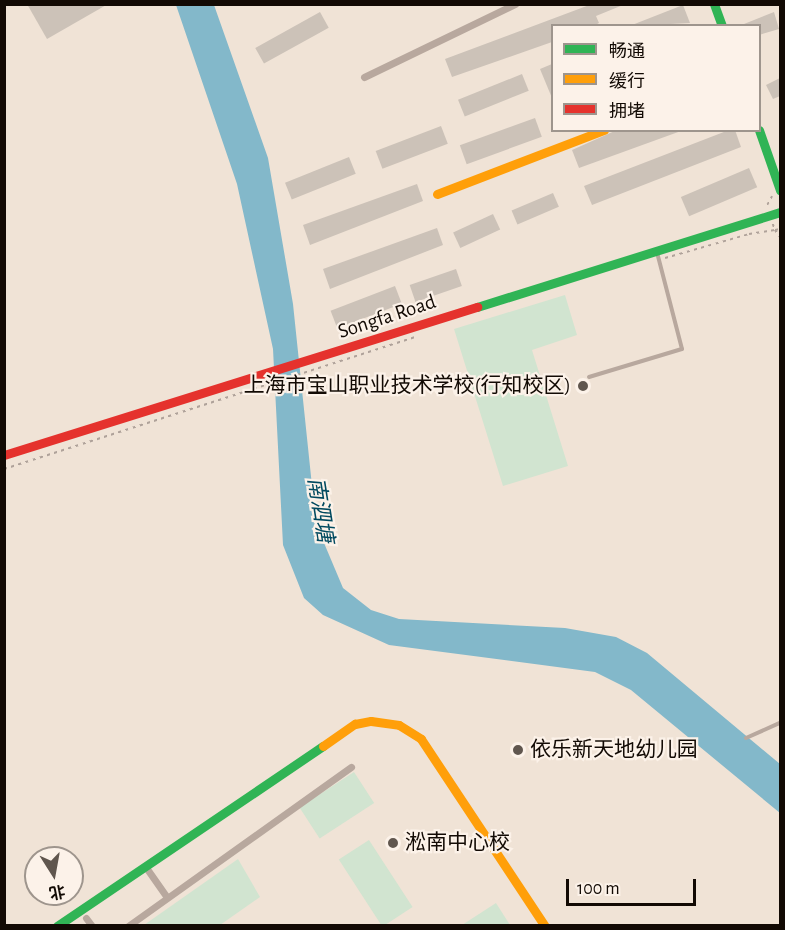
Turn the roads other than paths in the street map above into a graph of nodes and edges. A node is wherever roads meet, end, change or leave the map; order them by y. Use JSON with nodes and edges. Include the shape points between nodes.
{"nodes":[{"id":1,"x":515,"y":4,"type":"edge"},
{"id":2,"x":714,"y":4,"type":"edge"},
{"id":3,"x":721,"y":24,"type":"edge"},
{"id":4,"x":364,"y":77,"type":"dead end"},
{"id":5,"x":599,"y":132,"type":"edge"},
{"id":6,"x":760,"y":132,"type":"edge"},
{"id":7,"x":780,"y":190,"type":"edge"},
{"id":8,"x":437,"y":194,"type":"dead end"},
{"id":9,"x":780,"y":212,"type":"edge"},
{"id":10,"x":658,"y":256,"type":"junction"},
{"id":11,"x":589,"y":377,"type":"dead end"},
{"id":12,"x":4,"y":455,"type":"edge"},
{"id":13,"x":780,"y":723,"type":"edge"},
{"id":14,"x":746,"y":738,"type":"dead end"},
{"id":15,"x":351,"y":767,"type":"dead end"},
{"id":16,"x":145,"y":866,"type":"junction"},
{"id":17,"x":166,"y":897,"type":"junction"},
{"id":18,"x":86,"y":918,"type":"dead end"},
{"id":19,"x":57,"y":926,"type":"edge"},
{"id":20,"x":92,"y":926,"type":"edge"},
{"id":21,"x":128,"y":926,"type":"edge"},
{"id":22,"x":545,"y":926,"type":"edge"}],
"edges":[{"from":1,"to":4,"type":"street"},
{"from":2,"to":3,"type":"street"},
{"from":5,"to":8,"type":"street"},
{"from":6,"to":7,"type":"street"},
{"from":9,"to":10,"type":"street","name":"Songfa Road"},
{"from":10,"to":11,"type":"lane","via":[[682,350]]},
{"from":10,"to":12,"type":"street","name":"Songfa Road","via":[[312,365],[260,377]]},
{"from":13,"to":14,"type":"lane"},
{"from":15,"to":17,"type":"street"},
{"from":16,"to":17,"type":"street"},
{"from":16,"to":19,"type":"street"},
{"from":16,"to":22,"type":"street","via":[[355,724],[399,725],[421,739]]},
{"from":17,"to":21,"type":"street"},
{"from":18,"to":20,"type":"street"}]}
